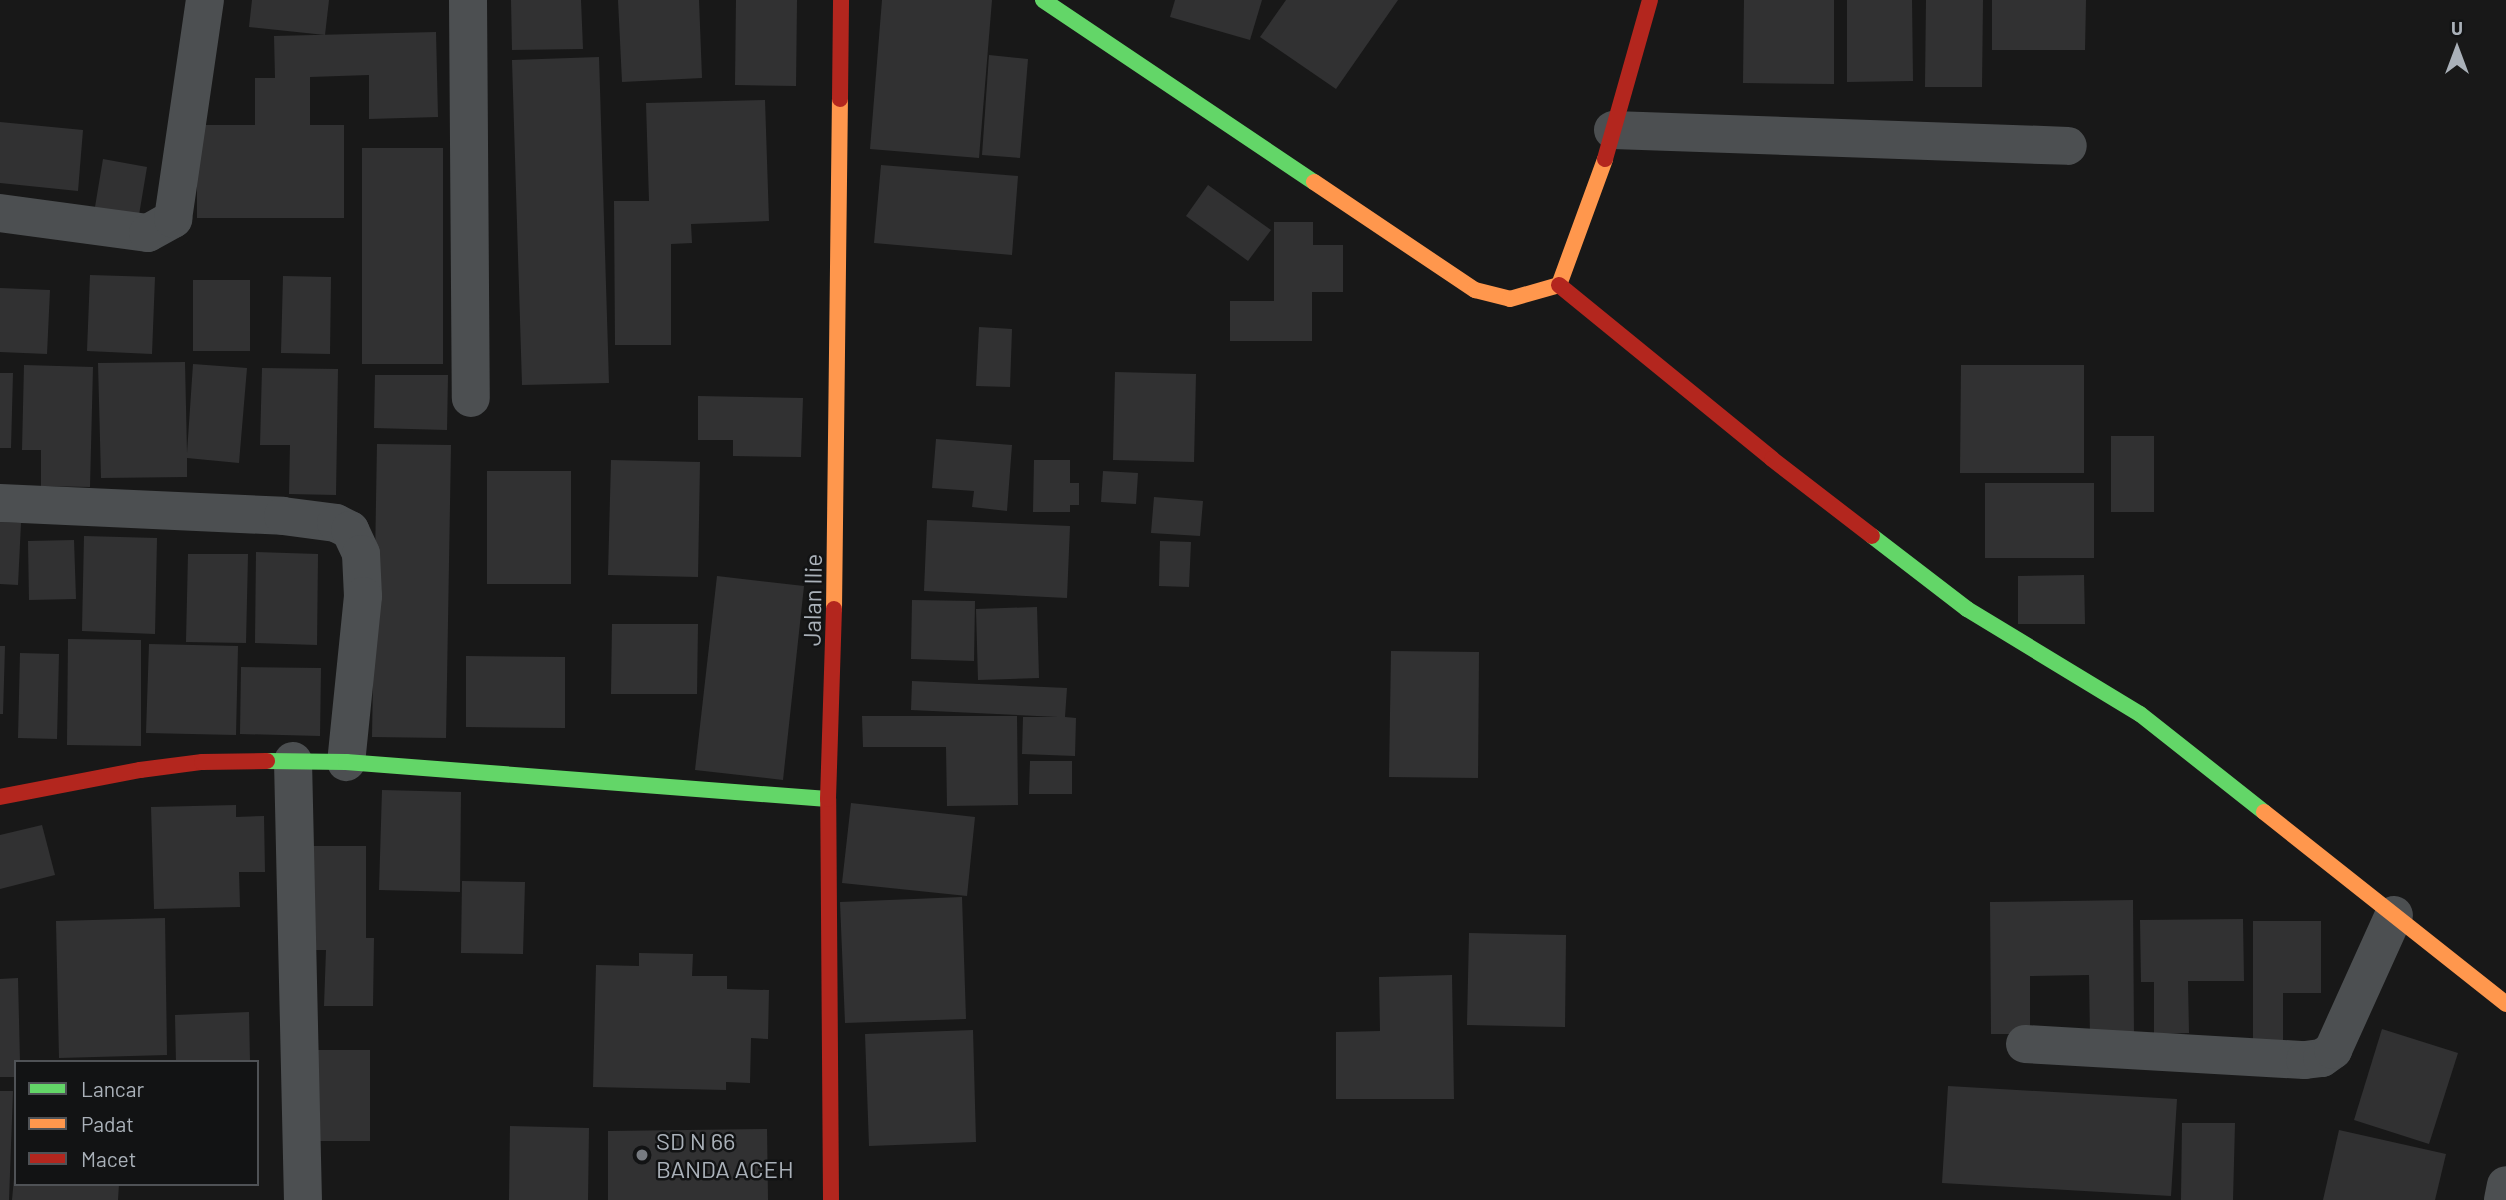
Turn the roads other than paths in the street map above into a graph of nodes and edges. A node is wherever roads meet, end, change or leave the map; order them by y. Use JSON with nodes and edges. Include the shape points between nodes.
{"nodes":[{"id":1,"x":205,"y":0,"type":"edge"},
{"id":2,"x":468,"y":0,"type":"edge"},
{"id":3,"x":841,"y":0,"type":"edge"},
{"id":4,"x":1043,"y":0,"type":"edge"},
{"id":5,"x":1650,"y":0,"type":"edge"},
{"id":6,"x":1613,"y":130,"type":"junction"},
{"id":7,"x":2068,"y":146,"type":"dead end"},
{"id":8,"x":0,"y":213,"type":"edge"},
{"id":9,"x":1559,"y":285,"type":"junction"},
{"id":10,"x":471,"y":398,"type":"dead end"},
{"id":11,"x":0,"y":503,"type":"edge"},
{"id":12,"x":293,"y":761,"type":"junction"},
{"id":13,"x":346,"y":762,"type":"junction"},
{"id":14,"x":0,"y":797,"type":"edge"},
{"id":15,"x":828,"y":799,"type":"junction"},
{"id":16,"x":2393,"y":915,"type":"junction"},
{"id":17,"x":2506,"y":1004,"type":"edge"},
{"id":18,"x":2025,"y":1044,"type":"dead end"},
{"id":19,"x":2506,"y":1185,"type":"edge"},
{"id":20,"x":303,"y":1200,"type":"edge"},
{"id":21,"x":831,"y":1200,"type":"edge"},
{"id":22,"x":2503,"y":1200,"type":"edge"}],
"edges":[{"from":1,"to":8,"type":"street","via":[[173,219],[148,233]]},
{"from":2,"to":10,"type":"street"},
{"from":3,"to":15,"type":"street","name":"Jalan Ilie","via":[[833,713]]},
{"from":4,"to":9,"type":"street","via":[[1475,290],[1510,299]]},
{"from":5,"to":6,"type":"street"},
{"from":6,"to":7,"type":"street"},
{"from":6,"to":9,"type":"street","via":[[1599,181]]},
{"from":9,"to":16,"type":"street","via":[[1772,460],[1967,609],[2140,714]]},
{"from":11,"to":13,"type":"street","via":[[283,516],[336,523],[351,530],[361,554],[363,596]]},
{"from":12,"to":13,"type":"street"},
{"from":12,"to":14,"type":"street","via":[[202,762],[152,768]]},
{"from":12,"to":20,"type":"street"},
{"from":13,"to":15,"type":"street"},
{"from":15,"to":21,"type":"street","name":"Jalan Ilie"},
{"from":16,"to":17,"type":"street"},
{"from":16,"to":18,"type":"street","via":[[2333,1050],[2322,1058]]},
{"from":19,"to":22,"type":"street"}]}
